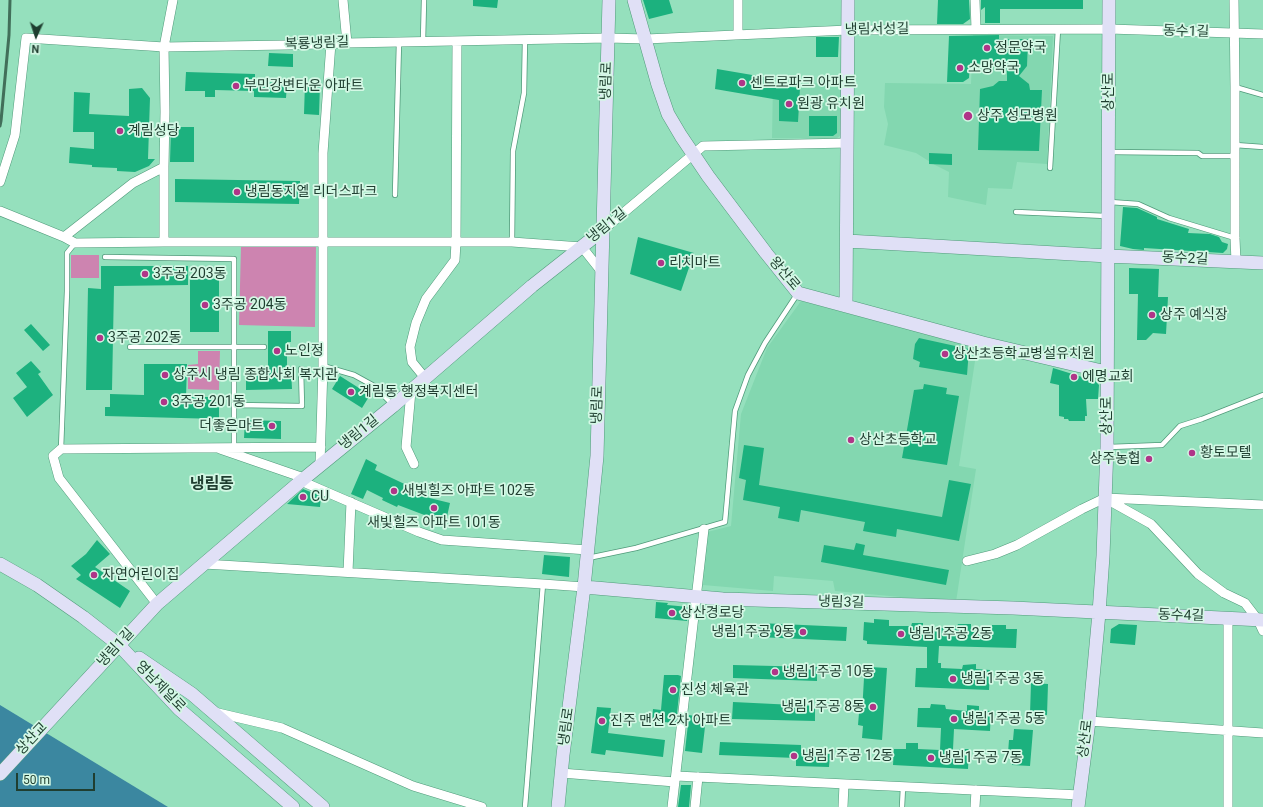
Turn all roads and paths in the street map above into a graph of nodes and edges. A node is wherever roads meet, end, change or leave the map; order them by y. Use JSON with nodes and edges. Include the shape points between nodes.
{"nodes":[{"id":1,"x":173,"y":0,"type":"edge"},
{"id":2,"x":343,"y":0,"type":"edge"},
{"id":3,"x":424,"y":0,"type":"edge"},
{"id":4,"x":609,"y":0,"type":"edge"},
{"id":5,"x":634,"y":0,"type":"edge"},
{"id":6,"x":738,"y":0,"type":"edge"},
{"id":7,"x":848,"y":0,"type":"edge"},
{"id":8,"x":975,"y":0,"type":"edge"},
{"id":9,"x":1109,"y":0,"type":"edge"},
{"id":10,"x":1234,"y":0,"type":"edge"},
{"id":11,"x":976,"y":29,"type":"junction"},
{"id":12,"x":1058,"y":29,"type":"junction"},
{"id":13,"x":848,"y":30,"type":"junction"},
{"id":14,"x":1109,"y":30,"type":"junction"},
{"id":15,"x":1234,"y":33,"type":"junction"},
{"id":16,"x":1263,"y":34,"type":"edge"},
{"id":17,"x":738,"y":35,"type":"junction"},
{"id":18,"x":608,"y":38,"type":"junction"},
{"id":19,"x":646,"y":39,"type":"junction"},
{"id":20,"x":525,"y":40,"type":"junction"},
{"id":21,"x":456,"y":41,"type":"junction"},
{"id":22,"x":347,"y":42,"type":"junction"},
{"id":23,"x":399,"y":42,"type":"junction"},
{"id":24,"x":423,"y":42,"type":"junction"},
{"id":25,"x":331,"y":44,"type":"junction"},
{"id":26,"x":164,"y":47,"type":"junction"},
{"id":27,"x":1236,"y":87,"type":"junction"},
{"id":28,"x":1263,"y":95,"type":"edge"},
{"id":29,"x":848,"y":143,"type":"junction"},
{"id":30,"x":1235,"y":145,"type":"junction"},
{"id":31,"x":1263,"y":147,"type":"edge"},
{"id":32,"x":1108,"y":152,"type":"junction"},
{"id":33,"x":694,"y":155,"type":"junction"},
{"id":34,"x":1235,"y":156,"type":"junction"},
{"id":35,"x":164,"y":167,"type":"junction"},
{"id":36,"x":1050,"y":168,"type":"dead end"},
{"id":37,"x":0,"y":182,"type":"edge"},
{"id":38,"x":395,"y":194,"type":"dead end"},
{"id":39,"x":1108,"y":202,"type":"junction"},
{"id":40,"x":0,"y":212,"type":"edge"},
{"id":41,"x":1016,"y":212,"type":"dead end"},
{"id":42,"x":1108,"y":216,"type":"junction"},
{"id":43,"x":603,"y":230,"type":"junction"},
{"id":44,"x":64,"y":237,"type":"junction"},
{"id":45,"x":1235,"y":238,"type":"junction"},
{"id":46,"x":847,"y":241,"type":"junction"},
{"id":47,"x":164,"y":242,"type":"junction"},
{"id":48,"x":323,"y":242,"type":"junction"},
{"id":49,"x":456,"y":242,"type":"junction"},
{"id":50,"x":512,"y":242,"type":"junction"},
{"id":51,"x":75,"y":243,"type":"junction"},
{"id":52,"x":582,"y":247,"type":"junction"},
{"id":53,"x":1108,"y":256,"type":"junction"},
{"id":54,"x":105,"y":257,"type":"dead end"},
{"id":55,"x":1236,"y":262,"type":"junction"},
{"id":56,"x":1263,"y":263,"type":"edge"},
{"id":57,"x":601,"y":271,"type":"junction"},
{"id":58,"x":798,"y":293,"type":"junction"},
{"id":59,"x":846,"y":305,"type":"junction"},
{"id":60,"x":130,"y":347,"type":"dead end"},
{"id":61,"x":235,"y":347,"type":"junction"},
{"id":62,"x":264,"y":347,"type":"dead end"},
{"id":63,"x":324,"y":366,"type":"junction"},
{"id":64,"x":301,"y":369,"type":"dead end"},
{"id":65,"x":1106,"y":372,"type":"junction"},
{"id":66,"x":425,"y":378,"type":"junction"},
{"id":67,"x":410,"y":391,"type":"junction"},
{"id":68,"x":1263,"y":395,"type":"edge"},
{"id":69,"x":234,"y":405,"type":"junction"},
{"id":70,"x":393,"y":406,"type":"junction"},
{"id":71,"x":215,"y":447,"type":"junction"},
{"id":72,"x":234,"y":447,"type":"junction"},
{"id":73,"x":321,"y":447,"type":"junction"},
{"id":74,"x":1107,"y":447,"type":"junction"},
{"id":75,"x":61,"y":449,"type":"junction"},
{"id":76,"x":414,"y":464,"type":"dead end"},
{"id":77,"x":320,"y":465,"type":"junction"},
{"id":78,"x":303,"y":479,"type":"junction"},
{"id":79,"x":1105,"y":498,"type":"junction"},
{"id":80,"x":351,"y":502,"type":"junction"},
{"id":81,"x":1263,"y":505,"type":"edge"},
{"id":82,"x":704,"y":529,"type":"junction"},
{"id":83,"x":587,"y":554,"type":"junction"},
{"id":84,"x":967,"y":560,"type":"dead end"},
{"id":85,"x":0,"y":564,"type":"edge"},
{"id":86,"x":204,"y":564,"type":"junction"},
{"id":87,"x":348,"y":572,"type":"junction"},
{"id":88,"x":543,"y":584,"type":"junction"},
{"id":89,"x":584,"y":588,"type":"junction"},
{"id":90,"x":696,"y":597,"type":"junction"},
{"id":91,"x":157,"y":604,"type":"junction"},
{"id":92,"x":1099,"y":613,"type":"junction"},
{"id":93,"x":1228,"y":618,"type":"junction"},
{"id":94,"x":1261,"y":624,"type":"edge"},
{"id":95,"x":119,"y":645,"type":"junction"},
{"id":96,"x":64,"y":705,"type":"joint"},
{"id":97,"x":213,"y":712,"type":"junction"},
{"id":98,"x":1089,"y":721,"type":"junction"},
{"id":99,"x":1228,"y":731,"type":"junction"},
{"id":100,"x":1263,"y":733,"type":"edge"},
{"id":101,"x":561,"y":773,"type":"junction"},
{"id":102,"x":0,"y":774,"type":"edge"},
{"id":103,"x":698,"y":777,"type":"junction"},
{"id":104,"x":676,"y":779,"type":"junction"},
{"id":105,"x":844,"y":784,"type":"junction"},
{"id":106,"x":903,"y":787,"type":"junction"},
{"id":107,"x":976,"y":790,"type":"junction"},
{"id":108,"x":1079,"y":801,"type":"edge"},
{"id":109,"x":293,"y":807,"type":"edge"},
{"id":110,"x":323,"y":807,"type":"edge"},
{"id":111,"x":482,"y":807,"type":"edge"},
{"id":112,"x":525,"y":807,"type":"edge"},
{"id":113,"x":558,"y":807,"type":"edge"},
{"id":114,"x":672,"y":807,"type":"edge"},
{"id":115,"x":695,"y":807,"type":"edge"},
{"id":116,"x":844,"y":807,"type":"edge"},
{"id":117,"x":902,"y":807,"type":"edge"},
{"id":118,"x":975,"y":807,"type":"edge"},
{"id":119,"x":1228,"y":807,"type":"edge"}],
"edges":[{"from":1,"to":26,"type":"street"},
{"from":2,"to":22,"type":"street"},
{"from":3,"to":24,"type":"lane"},
{"from":4,"to":18,"type":"street","name":"냉림로"},
{"from":5,"to":19,"type":"street","name":"왕산로"},
{"from":6,"to":17,"type":"street"},
{"from":7,"to":13,"type":"street"},
{"from":8,"to":11,"type":"street"},
{"from":9,"to":14,"type":"street","name":"상산로"},
{"from":10,"to":15,"type":"street"},
{"from":11,"to":12,"type":"street","name":"냉림서성길"},
{"from":11,"to":13,"type":"street","name":"냉림서성길"},
{"from":12,"to":14,"type":"street","name":"냉림서성길"},
{"from":12,"to":36,"type":"lane"},
{"from":13,"to":17,"type":"street","name":"냉림서성길"},
{"from":13,"to":29,"type":"street"},
{"from":14,"to":15,"type":"street","name":"동수1길"},
{"from":14,"to":32,"type":"street","name":"상산로"},
{"from":15,"to":16,"type":"street","name":"동수1길"},
{"from":15,"to":27,"type":"street"},
{"from":17,"to":19,"type":"street","name":"냉림서성길"},
{"from":18,"to":19,"type":"street","name":"냉림서성길"},
{"from":18,"to":20,"type":"street","name":"복룡냉림길"},
{"from":18,"to":43,"type":"street","name":"냉림로"},
{"from":19,"to":33,"type":"street","name":"왕산로","via":[[668,114]]},
{"from":20,"to":21,"type":"street","name":"복룡냉림길"},
{"from":20,"to":50,"type":"lane","via":[[524,93],[514,151]]},
{"from":21,"to":24,"type":"street","name":"복룡냉림길"},
{"from":21,"to":49,"type":"street"},
{"from":22,"to":23,"type":"street","name":"복룡냉림길"},
{"from":22,"to":25,"type":"street","name":"복룡냉림길"},
{"from":23,"to":24,"type":"street","name":"복룡냉림길"},
{"from":23,"to":38,"type":"lane"},
{"from":25,"to":26,"type":"street","name":"복룡냉림길"},
{"from":25,"to":48,"type":"street","via":[[323,153]]},
{"from":26,"to":35,"type":"street"},
{"from":26,"to":37,"type":"street","name":"복룡냉림길","via":[[26,38],[15,135]]},
{"from":27,"to":28,"type":"lane"},
{"from":27,"to":30,"type":"street"},
{"from":29,"to":33,"type":"street","name":"냉림1길","via":[[703,146]]},
{"from":29,"to":46,"type":"street"},
{"from":30,"to":31,"type":"lane"},
{"from":30,"to":34,"type":"street"},
{"from":32,"to":34,"type":"lane"},
{"from":32,"to":39,"type":"street","name":"상산로"},
{"from":33,"to":43,"type":"street","name":"냉림1길"},
{"from":33,"to":58,"type":"street","name":"왕산로"},
{"from":34,"to":45,"type":"street"},
{"from":35,"to":44,"type":"street","via":[[133,183]]},
{"from":35,"to":47,"type":"street"},
{"from":39,"to":42,"type":"street","name":"상산로"},
{"from":39,"to":45,"type":"lane","via":[[1138,204],[1169,218]]},
{"from":40,"to":44,"type":"street"},
{"from":41,"to":42,"type":"lane"},
{"from":42,"to":53,"type":"street","name":"상산로"},
{"from":43,"to":52,"type":"street","name":"냉림1길"},
{"from":43,"to":57,"type":"street","name":"냉림로"},
{"from":44,"to":51,"type":"street"},
{"from":45,"to":55,"type":"street"},
{"from":46,"to":53,"type":"street","name":"동수2길"},
{"from":46,"to":59,"type":"street"},
{"from":47,"to":48,"type":"street"},
{"from":47,"to":51,"type":"street"},
{"from":48,"to":49,"type":"street"},
{"from":48,"to":63,"type":"street"},
{"from":49,"to":50,"type":"street"},
{"from":49,"to":66,"type":"street","via":[[454,260],[426,299],[410,347],[412,362]]},
{"from":50,"to":52,"type":"street"},
{"from":51,"to":75,"type":"lane","via":[[67,253]]},
{"from":52,"to":57,"type":"street"},
{"from":52,"to":66,"type":"street","name":"냉림1길","via":[[532,286]]},
{"from":53,"to":55,"type":"street","name":"동수2길"},
{"from":53,"to":65,"type":"street","name":"상산로"},
{"from":54,"to":61,"type":"lane","via":[[234,259]]},
{"from":55,"to":56,"type":"street","name":"동수2길"},
{"from":57,"to":83,"type":"street","name":"냉림로","via":[[597,456]]},
{"from":58,"to":59,"type":"street","name":"왕산로"},
{"from":58,"to":82,"type":"lane","via":[[765,343],[748,376],[735,411],[725,522]]},
{"from":59,"to":65,"type":"street","name":"왕산로","via":[[983,343]]},
{"from":60,"to":61,"type":"lane"},
{"from":61,"to":62,"type":"lane"},
{"from":61,"to":69,"type":"lane"},
{"from":63,"to":70,"type":"lane","via":[[354,375],[374,386]]},
{"from":63,"to":73,"type":"street"},
{"from":64,"to":69,"type":"lane","via":[[302,406]]},
{"from":65,"to":74,"type":"street","name":"상산로"},
{"from":66,"to":67,"type":"street","name":"냉림1길"},
{"from":67,"to":70,"type":"street","name":"냉림1길"},
{"from":67,"to":76,"type":"street","via":[[406,447]]},
{"from":68,"to":74,"type":"lane","via":[[1180,426],[1162,445]]},
{"from":69,"to":72,"type":"lane"},
{"from":70,"to":77,"type":"street","name":"냉림1길"},
{"from":71,"to":72,"type":"street"},
{"from":71,"to":75,"type":"street"},
{"from":71,"to":78,"type":"street"},
{"from":72,"to":73,"type":"street"},
{"from":73,"to":77,"type":"street"},
{"from":74,"to":79,"type":"street","name":"상산로"},
{"from":75,"to":91,"type":"street","via":[[53,456],[59,478]]},
{"from":77,"to":78,"type":"street","name":"냉림1길"},
{"from":78,"to":80,"type":"street"},
{"from":78,"to":86,"type":"street","name":"냉림1길"},
{"from":79,"to":81,"type":"street"},
{"from":79,"to":84,"type":"street","via":[[1017,545],[995,554]]},
{"from":79,"to":92,"type":"street","name":"상산로"},
{"from":79,"to":94,"type":"street","via":[[1151,524],[1198,574],[1224,593],[1245,603]]},
{"from":80,"to":83,"type":"street","via":[[442,540]]},
{"from":80,"to":87,"type":"street"},
{"from":82,"to":83,"type":"lane","via":[[636,548]]},
{"from":82,"to":90,"type":"street"},
{"from":83,"to":89,"type":"street","name":"냉림로"},
{"from":85,"to":95,"type":"street","name":"영남제일로","via":[[37,585]]},
{"from":86,"to":87,"type":"street"},
{"from":86,"to":91,"type":"street","name":"냉림1길"},
{"from":87,"to":88,"type":"street"},
{"from":88,"to":89,"type":"street"},
{"from":88,"to":112,"type":"lane"},
{"from":89,"to":90,"type":"street","name":"냉림3길"},
{"from":89,"to":101,"type":"street","name":"냉림로"},
{"from":90,"to":92,"type":"street","name":"냉림3길"},
{"from":90,"to":104,"type":"street"},
{"from":91,"to":95,"type":"street","name":"냉림1길"},
{"from":92,"to":93,"type":"street","name":"동수4길"},
{"from":92,"to":98,"type":"street","name":"상산로"},
{"from":93,"to":94,"type":"street","name":"동수4길"},
{"from":93,"to":99,"type":"street"},
{"from":95,"to":96,"type":"street","name":"냉림1길"},
{"from":95,"to":97,"type":"street","via":[[192,694]]},
{"from":95,"to":109,"type":"street","name":"영남제일로","via":[[180,709]]},
{"from":96,"to":102,"type":"street","name":"상산교"},
{"from":97,"to":110,"type":"street"},
{"from":97,"to":111,"type":"street","via":[[282,728],[413,786]]},
{"from":98,"to":99,"type":"street"},
{"from":98,"to":108,"type":"street","name":"상산로"},
{"from":99,"to":100,"type":"street"},
{"from":99,"to":119,"type":"street"},
{"from":101,"to":104,"type":"street"},
{"from":101,"to":113,"type":"street","name":"냉림로"},
{"from":103,"to":104,"type":"street"},
{"from":103,"to":105,"type":"street"},
{"from":103,"to":115,"type":"street"},
{"from":104,"to":114,"type":"street"},
{"from":105,"to":106,"type":"street"},
{"from":105,"to":116,"type":"street"},
{"from":106,"to":107,"type":"street"},
{"from":106,"to":117,"type":"lane"},
{"from":107,"to":108,"type":"street"},
{"from":107,"to":118,"type":"street"}]}
